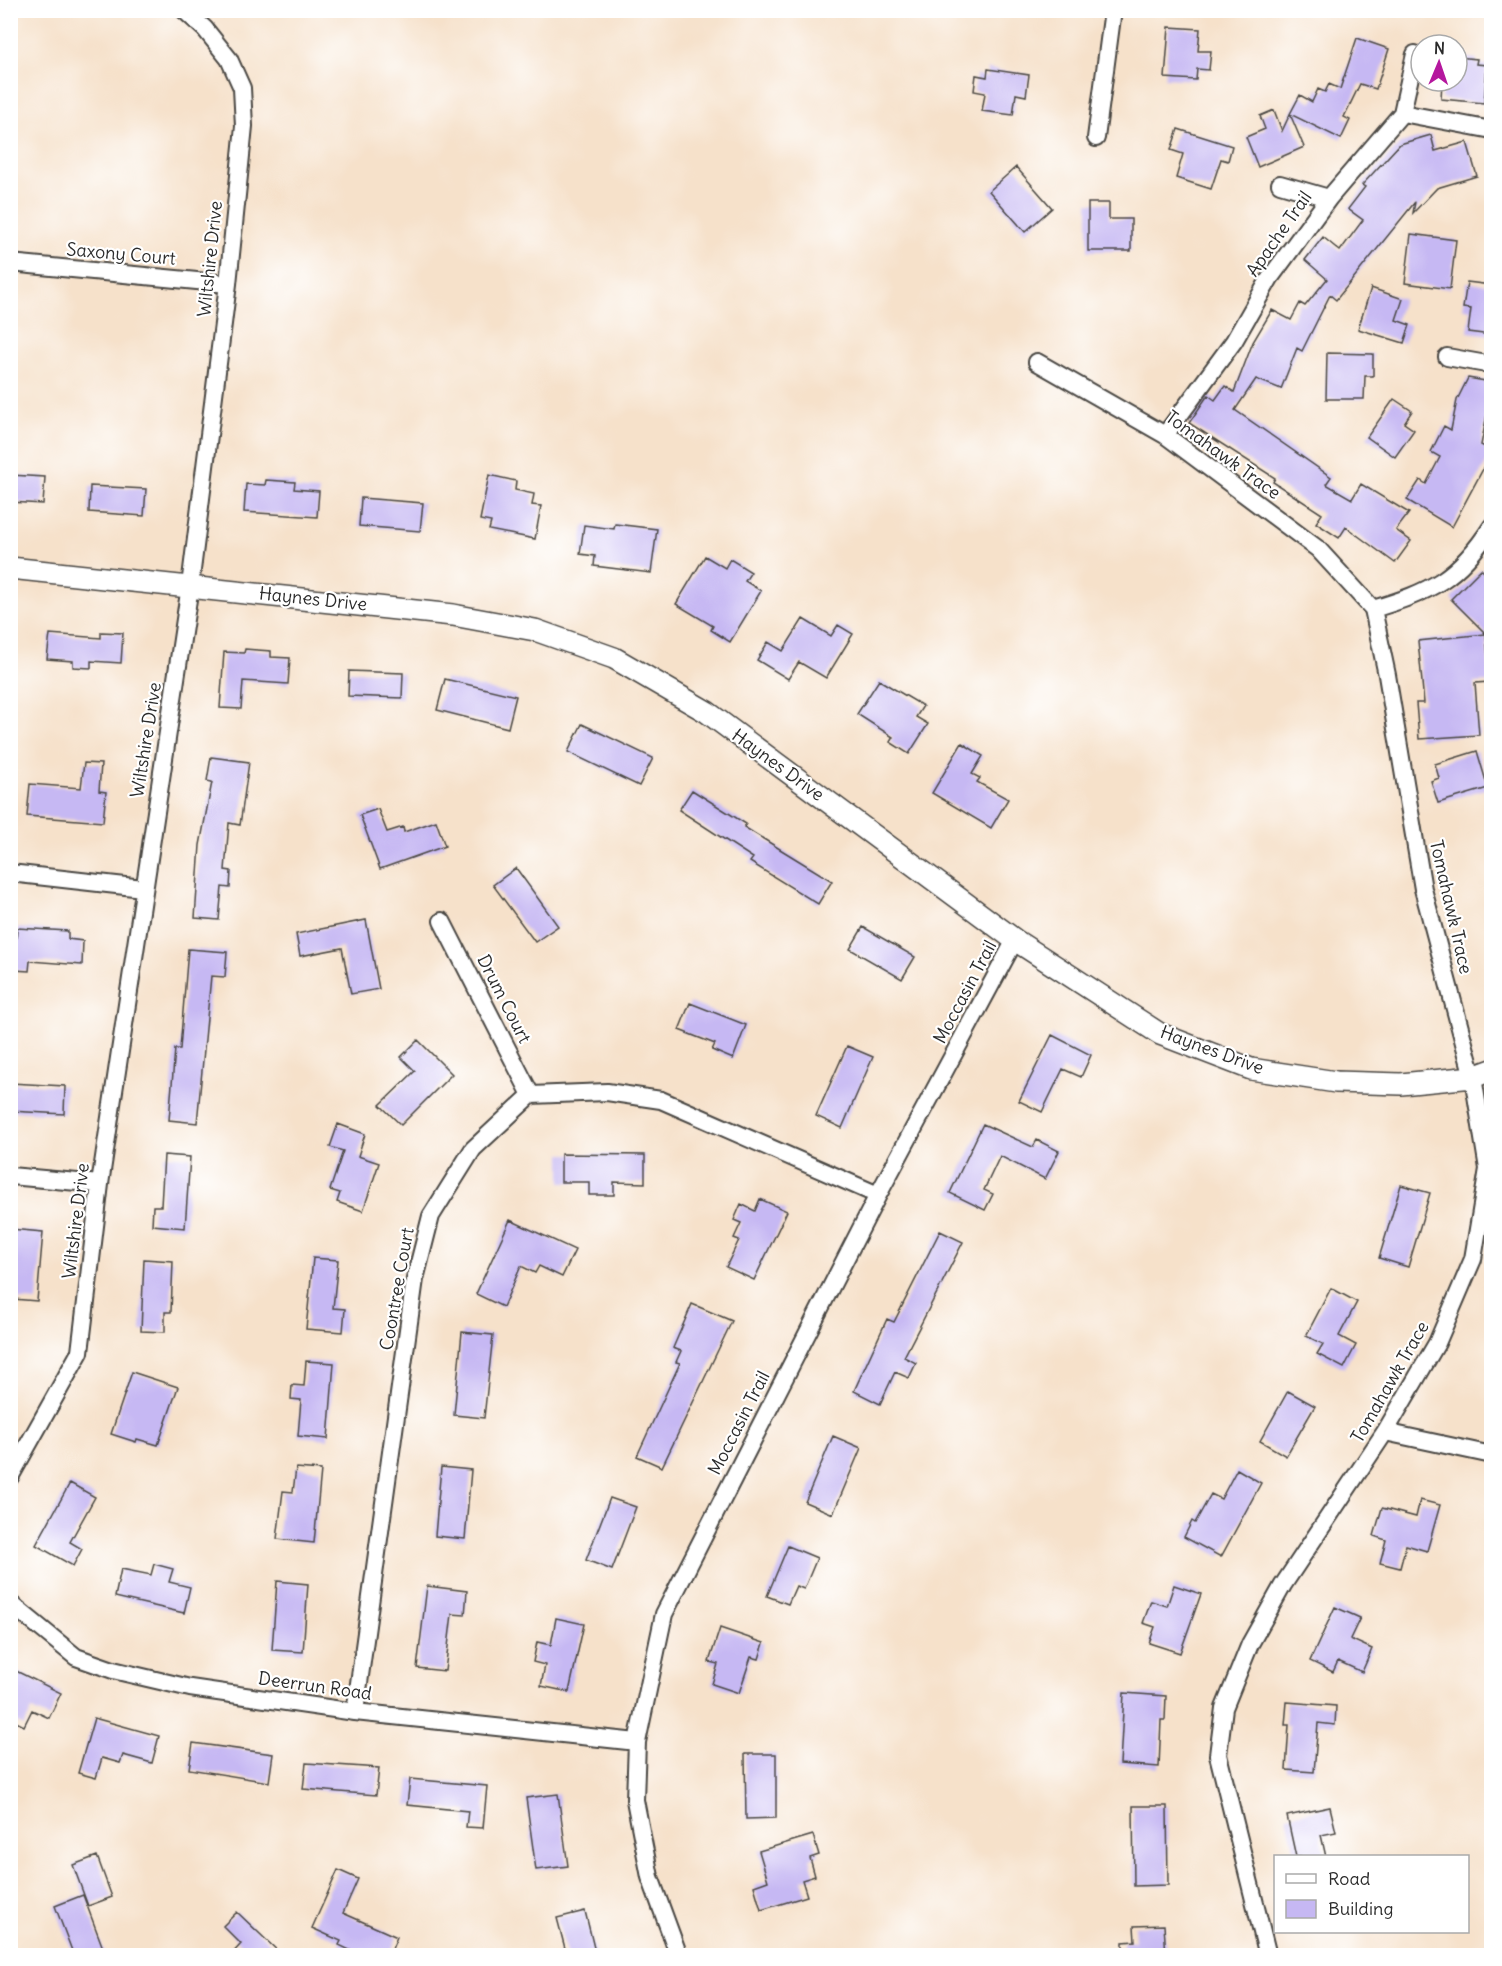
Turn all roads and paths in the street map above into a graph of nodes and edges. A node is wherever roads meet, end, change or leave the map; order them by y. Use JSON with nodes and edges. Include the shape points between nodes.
{"nodes":[{"id":1,"x":184,"y":10,"type":"edge"},
{"id":2,"x":1113,"y":10,"type":"edge"},
{"id":3,"x":1409,"y":81,"type":"edge"},
{"id":4,"x":1402,"y":113,"type":"junction"},
{"id":5,"x":1491,"y":130,"type":"edge"},
{"id":6,"x":1096,"y":138,"type":"dead end"},
{"id":7,"x":1280,"y":184,"type":"dead end"},
{"id":8,"x":1329,"y":198,"type":"junction"},
{"id":9,"x":10,"y":263,"type":"edge"},
{"id":10,"x":228,"y":284,"type":"junction"},
{"id":11,"x":1447,"y":357,"type":"dead end"},
{"id":12,"x":1037,"y":362,"type":"dead end"},
{"id":13,"x":1491,"y":365,"type":"edge"},
{"id":14,"x":1165,"y":435,"type":"junction"},
{"id":15,"x":1491,"y":526,"type":"edge"},
{"id":16,"x":10,"y":568,"type":"edge"},
{"id":17,"x":190,"y":586,"type":"junction"},
{"id":18,"x":1373,"y":609,"type":"junction"},
{"id":19,"x":10,"y":873,"type":"edge"},
{"id":20,"x":143,"y":888,"type":"junction"},
{"id":21,"x":442,"y":921,"type":"dead end"},
{"id":22,"x":1015,"y":940,"type":"junction"},
{"id":23,"x":1482,"y":1074,"type":"edge"},
{"id":24,"x":531,"y":1095,"type":"junction"},
{"id":25,"x":10,"y":1176,"type":"edge"},
{"id":26,"x":100,"y":1184,"type":"junction"},
{"id":27,"x":878,"y":1195,"type":"junction"},
{"id":28,"x":1385,"y":1432,"type":"junction"},
{"id":29,"x":1491,"y":1455,"type":"edge"},
{"id":30,"x":10,"y":1477,"type":"edge"},
{"id":31,"x":10,"y":1603,"type":"edge"},
{"id":32,"x":355,"y":1712,"type":"junction"},
{"id":33,"x":637,"y":1742,"type":"junction"},
{"id":34,"x":679,"y":1956,"type":"edge"},
{"id":35,"x":1268,"y":1956,"type":"edge"}],
"edges":[{"from":1,"to":10,"type":"street","name":"Wiltshire Drive","via":[[206,29],[229,59],[242,88],[244,126]]},
{"from":2,"to":6,"type":"street"},
{"from":3,"to":4,"type":"street","name":"Apache Trail"},
{"from":4,"to":5,"type":"street"},
{"from":4,"to":8,"type":"street","name":"Apache Trail"},
{"from":7,"to":8,"type":"street"},
{"from":8,"to":14,"type":"street","name":"Apache Trail","via":[[1270,278],[1234,341]]},
{"from":9,"to":10,"type":"street","name":"Saxony Court"},
{"from":10,"to":17,"type":"street","name":"Wiltshire Drive"},
{"from":11,"to":13,"type":"street"},
{"from":12,"to":14,"type":"street","name":"Tomahawk Trace"},
{"from":14,"to":18,"type":"street","name":"Tomahawk Trace","via":[[1318,549]]},
{"from":15,"to":18,"type":"street","via":[[1460,568],[1420,595]]},
{"from":16,"to":17,"type":"street","name":"Haynes Drive"},
{"from":17,"to":20,"type":"street","name":"Wiltshire Drive"},
{"from":17,"to":22,"type":"street","name":"Haynes Drive","via":[[453,615],[535,630],[614,658],[706,712]]},
{"from":18,"to":23,"type":"street","name":"Tomahawk Trace","via":[[1423,889]]},
{"from":19,"to":20,"type":"street"},
{"from":20,"to":26,"type":"street","name":"Wiltshire Drive"},
{"from":21,"to":24,"type":"street","name":"Drum Court"},
{"from":22,"to":23,"type":"street","name":"Haynes Drive","via":[[1160,1034],[1251,1069],[1336,1082],[1401,1084]]},
{"from":22,"to":27,"type":"street","name":"Moccasin Trail"},
{"from":23,"to":28,"type":"street","name":"Tomahawk Trace","via":[[1488,1169],[1473,1259],[1437,1343]]},
{"from":24,"to":27,"type":"street","via":[[607,1092],[662,1100]]},
{"from":24,"to":32,"type":"street","name":"Coontree Court","via":[[473,1149],[431,1216],[415,1279]]},
{"from":25,"to":26,"type":"street"},
{"from":26,"to":30,"type":"street","name":"Wiltshire Drive","via":[[80,1352]]},
{"from":27,"to":33,"type":"street","name":"Moccasin Trail","via":[[664,1614]]},
{"from":28,"to":29,"type":"street"},
{"from":28,"to":35,"type":"street","name":"Tomahawk Trace","via":[[1283,1585],[1250,1644],[1224,1708],[1218,1755]]},
{"from":31,"to":32,"type":"street","name":"Deerrun Road","via":[[76,1657],[113,1670],[190,1688]]},
{"from":32,"to":33,"type":"street","name":"Deerrun Road"},
{"from":33,"to":34,"type":"street","name":"Moccasin Trail","via":[[635,1800],[650,1877]]}]}
